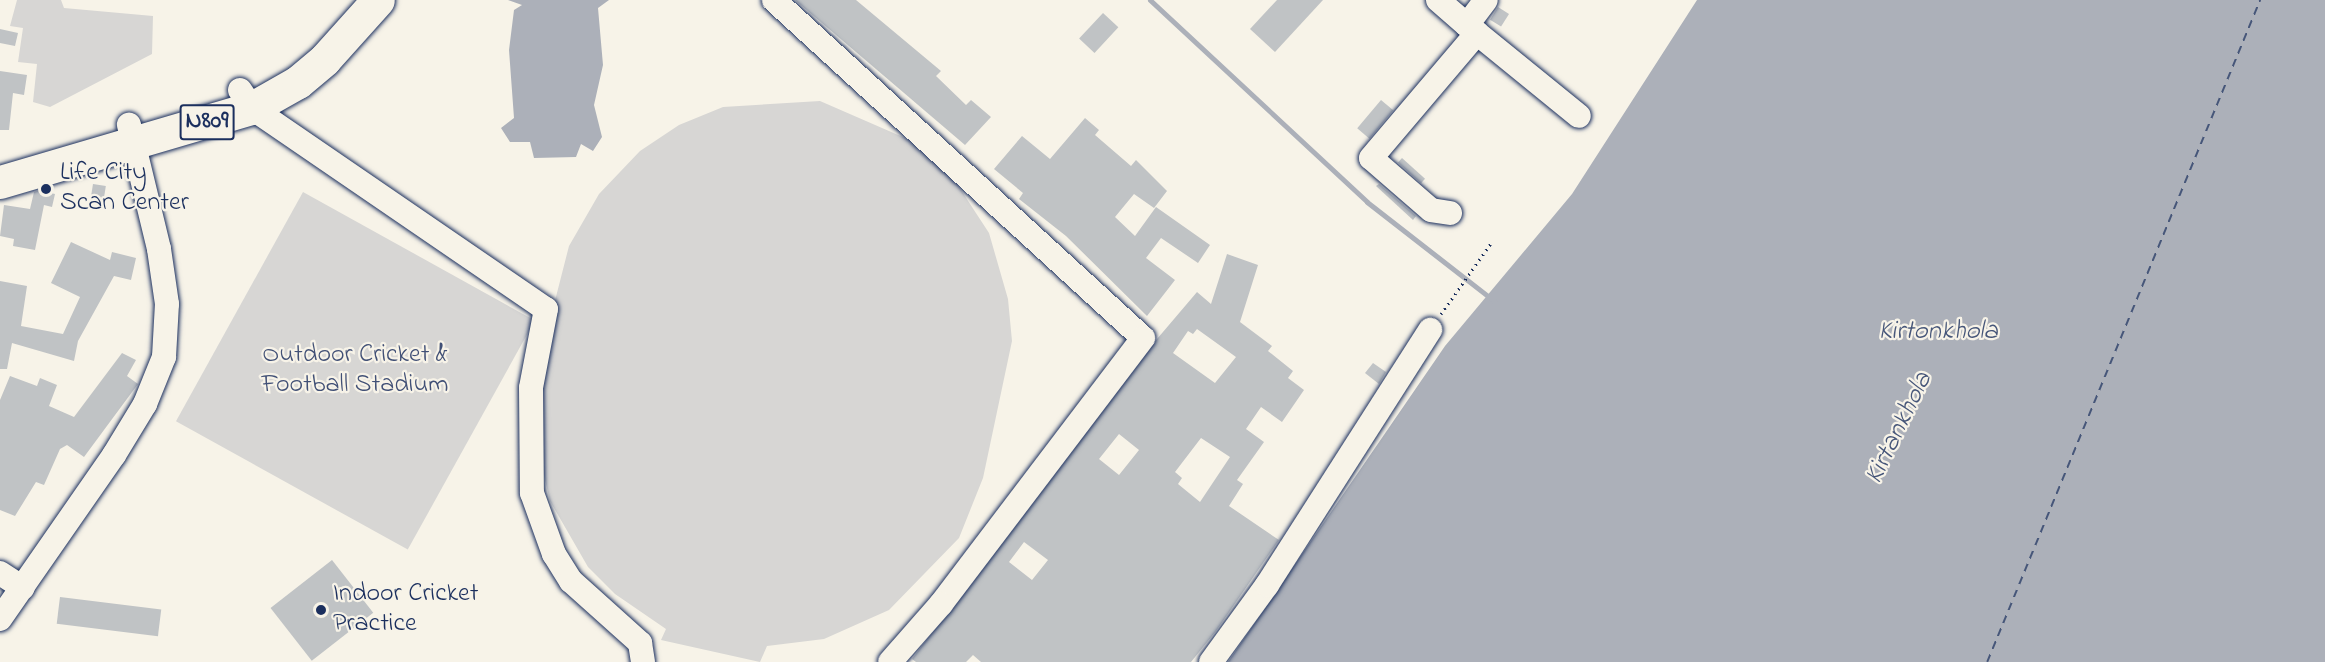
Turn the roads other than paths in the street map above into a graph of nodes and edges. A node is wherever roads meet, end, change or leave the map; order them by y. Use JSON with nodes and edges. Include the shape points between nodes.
{"nodes":[{"id":1,"x":355,"y":0,"type":"edge"},
{"id":2,"x":378,"y":0,"type":"edge"},
{"id":3,"x":774,"y":0,"type":"edge"},
{"id":4,"x":1438,"y":0,"type":"edge"},
{"id":5,"x":1486,"y":0,"type":"edge"},
{"id":6,"x":1472,"y":29,"type":"junction"},
{"id":7,"x":246,"y":99,"type":"junction"},
{"id":8,"x":1579,"y":116,"type":"dead end"},
{"id":9,"x":132,"y":134,"type":"junction"},
{"id":10,"x":0,"y":163,"type":"edge"},
{"id":11,"x":0,"y":182,"type":"edge"},
{"id":12,"x":1450,"y":213,"type":"dead end"},
{"id":13,"x":1430,"y":330,"type":"road end"},
{"id":14,"x":0,"y":573,"type":"edge"},
{"id":15,"x":23,"y":588,"type":"junction"},
{"id":16,"x":0,"y":618,"type":"edge"},
{"id":17,"x":643,"y":662,"type":"edge"},
{"id":18,"x":890,"y":662,"type":"edge"},
{"id":19,"x":1211,"y":662,"type":"edge"}],
"edges":[{"from":1,"to":7,"type":"highway","number":"N809","via":[[298,62]]},
{"from":2,"to":7,"type":"highway","number":"N809","via":[[316,67]]},
{"from":3,"to":18,"type":"street","via":[[1143,338],[941,604]]},
{"from":4,"to":6,"type":"street"},
{"from":5,"to":6,"type":"street"},
{"from":6,"to":8,"type":"street"},
{"from":6,"to":12,"type":"street","via":[[1371,158],[1431,210]]},
{"from":7,"to":9,"type":"highway","number":"N809"},
{"from":7,"to":17,"type":"street","via":[[546,309],[531,388],[532,493],[554,554],[571,581],[640,643]]},
{"from":9,"to":10,"type":"highway","number":"N809"},
{"from":9,"to":11,"type":"highway","number":"N809"},
{"from":9,"to":15,"type":"street","via":[[149,191],[167,304],[164,357],[121,444]]},
{"from":13,"to":19,"type":"street","via":[[1267,585]]},
{"from":14,"to":15,"type":"street"},
{"from":15,"to":16,"type":"street"}]}
